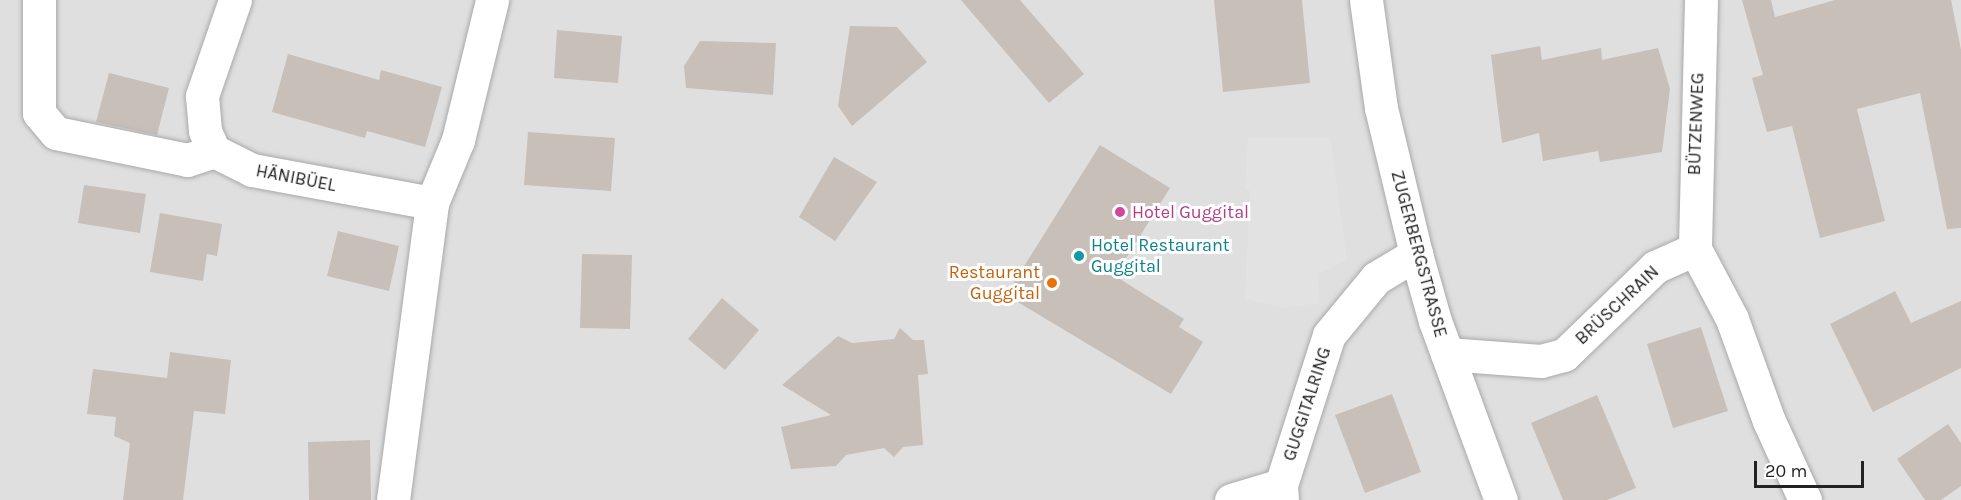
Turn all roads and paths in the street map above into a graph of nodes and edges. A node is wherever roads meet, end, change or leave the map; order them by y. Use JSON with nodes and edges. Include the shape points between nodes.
{"nodes":[{"id":1,"x":39,"y":0,"type":"edge"},
{"id":2,"x":235,"y":0,"type":"edge"},
{"id":3,"x":492,"y":0,"type":"edge"},
{"id":4,"x":1365,"y":0,"type":"edge"},
{"id":5,"x":1701,"y":0,"type":"edge"},
{"id":6,"x":214,"y":151,"type":"junction"},
{"id":7,"x":432,"y":203,"type":"junction"},
{"id":8,"x":1695,"y":249,"type":"junction"},
{"id":9,"x":1416,"y":254,"type":"junction"},
{"id":10,"x":1447,"y":354,"type":"junction"},
{"id":11,"x":1282,"y":492,"type":"edge"},
{"id":12,"x":393,"y":500,"type":"edge"},
{"id":13,"x":1231,"y":500,"type":"edge"},
{"id":14,"x":1501,"y":500,"type":"edge"},
{"id":15,"x":1805,"y":500,"type":"edge"}],
"edges":[{"from":1,"to":6,"type":"street","via":[[39,113],[56,133],[103,146],[187,159]]},
{"from":2,"to":6,"type":"street","via":[[202,96],[205,131]]},
{"from":3,"to":7,"type":"street","via":[[458,140]]},
{"from":4,"to":9,"type":"street","name":"ZUGERBERGSTRASSE","via":[[1381,108]]},
{"from":5,"to":8,"type":"street","name":"BÜTZENWEG"},
{"from":6,"to":7,"type":"street","name":"HÄNIBÜEL","via":[[252,170]]},
{"from":7,"to":12,"type":"street"},
{"from":8,"to":10,"type":"street","name":"BRÜSCHRAIN","via":[[1655,267],[1564,355],[1540,361]]},
{"from":8,"to":15,"type":"street","via":[[1732,319],[1769,421]]},
{"from":9,"to":10,"type":"street","name":"ZUGERBERGSTRASSE"},
{"from":9,"to":11,"type":"street","name":"GUGGITALRING","via":[[1376,278],[1329,335]]},
{"from":10,"to":14,"type":"street","name":"ZUGERBERGSTRASSE"},
{"from":11,"to":13,"type":"street","name":"GUGGITALRING"}]}
